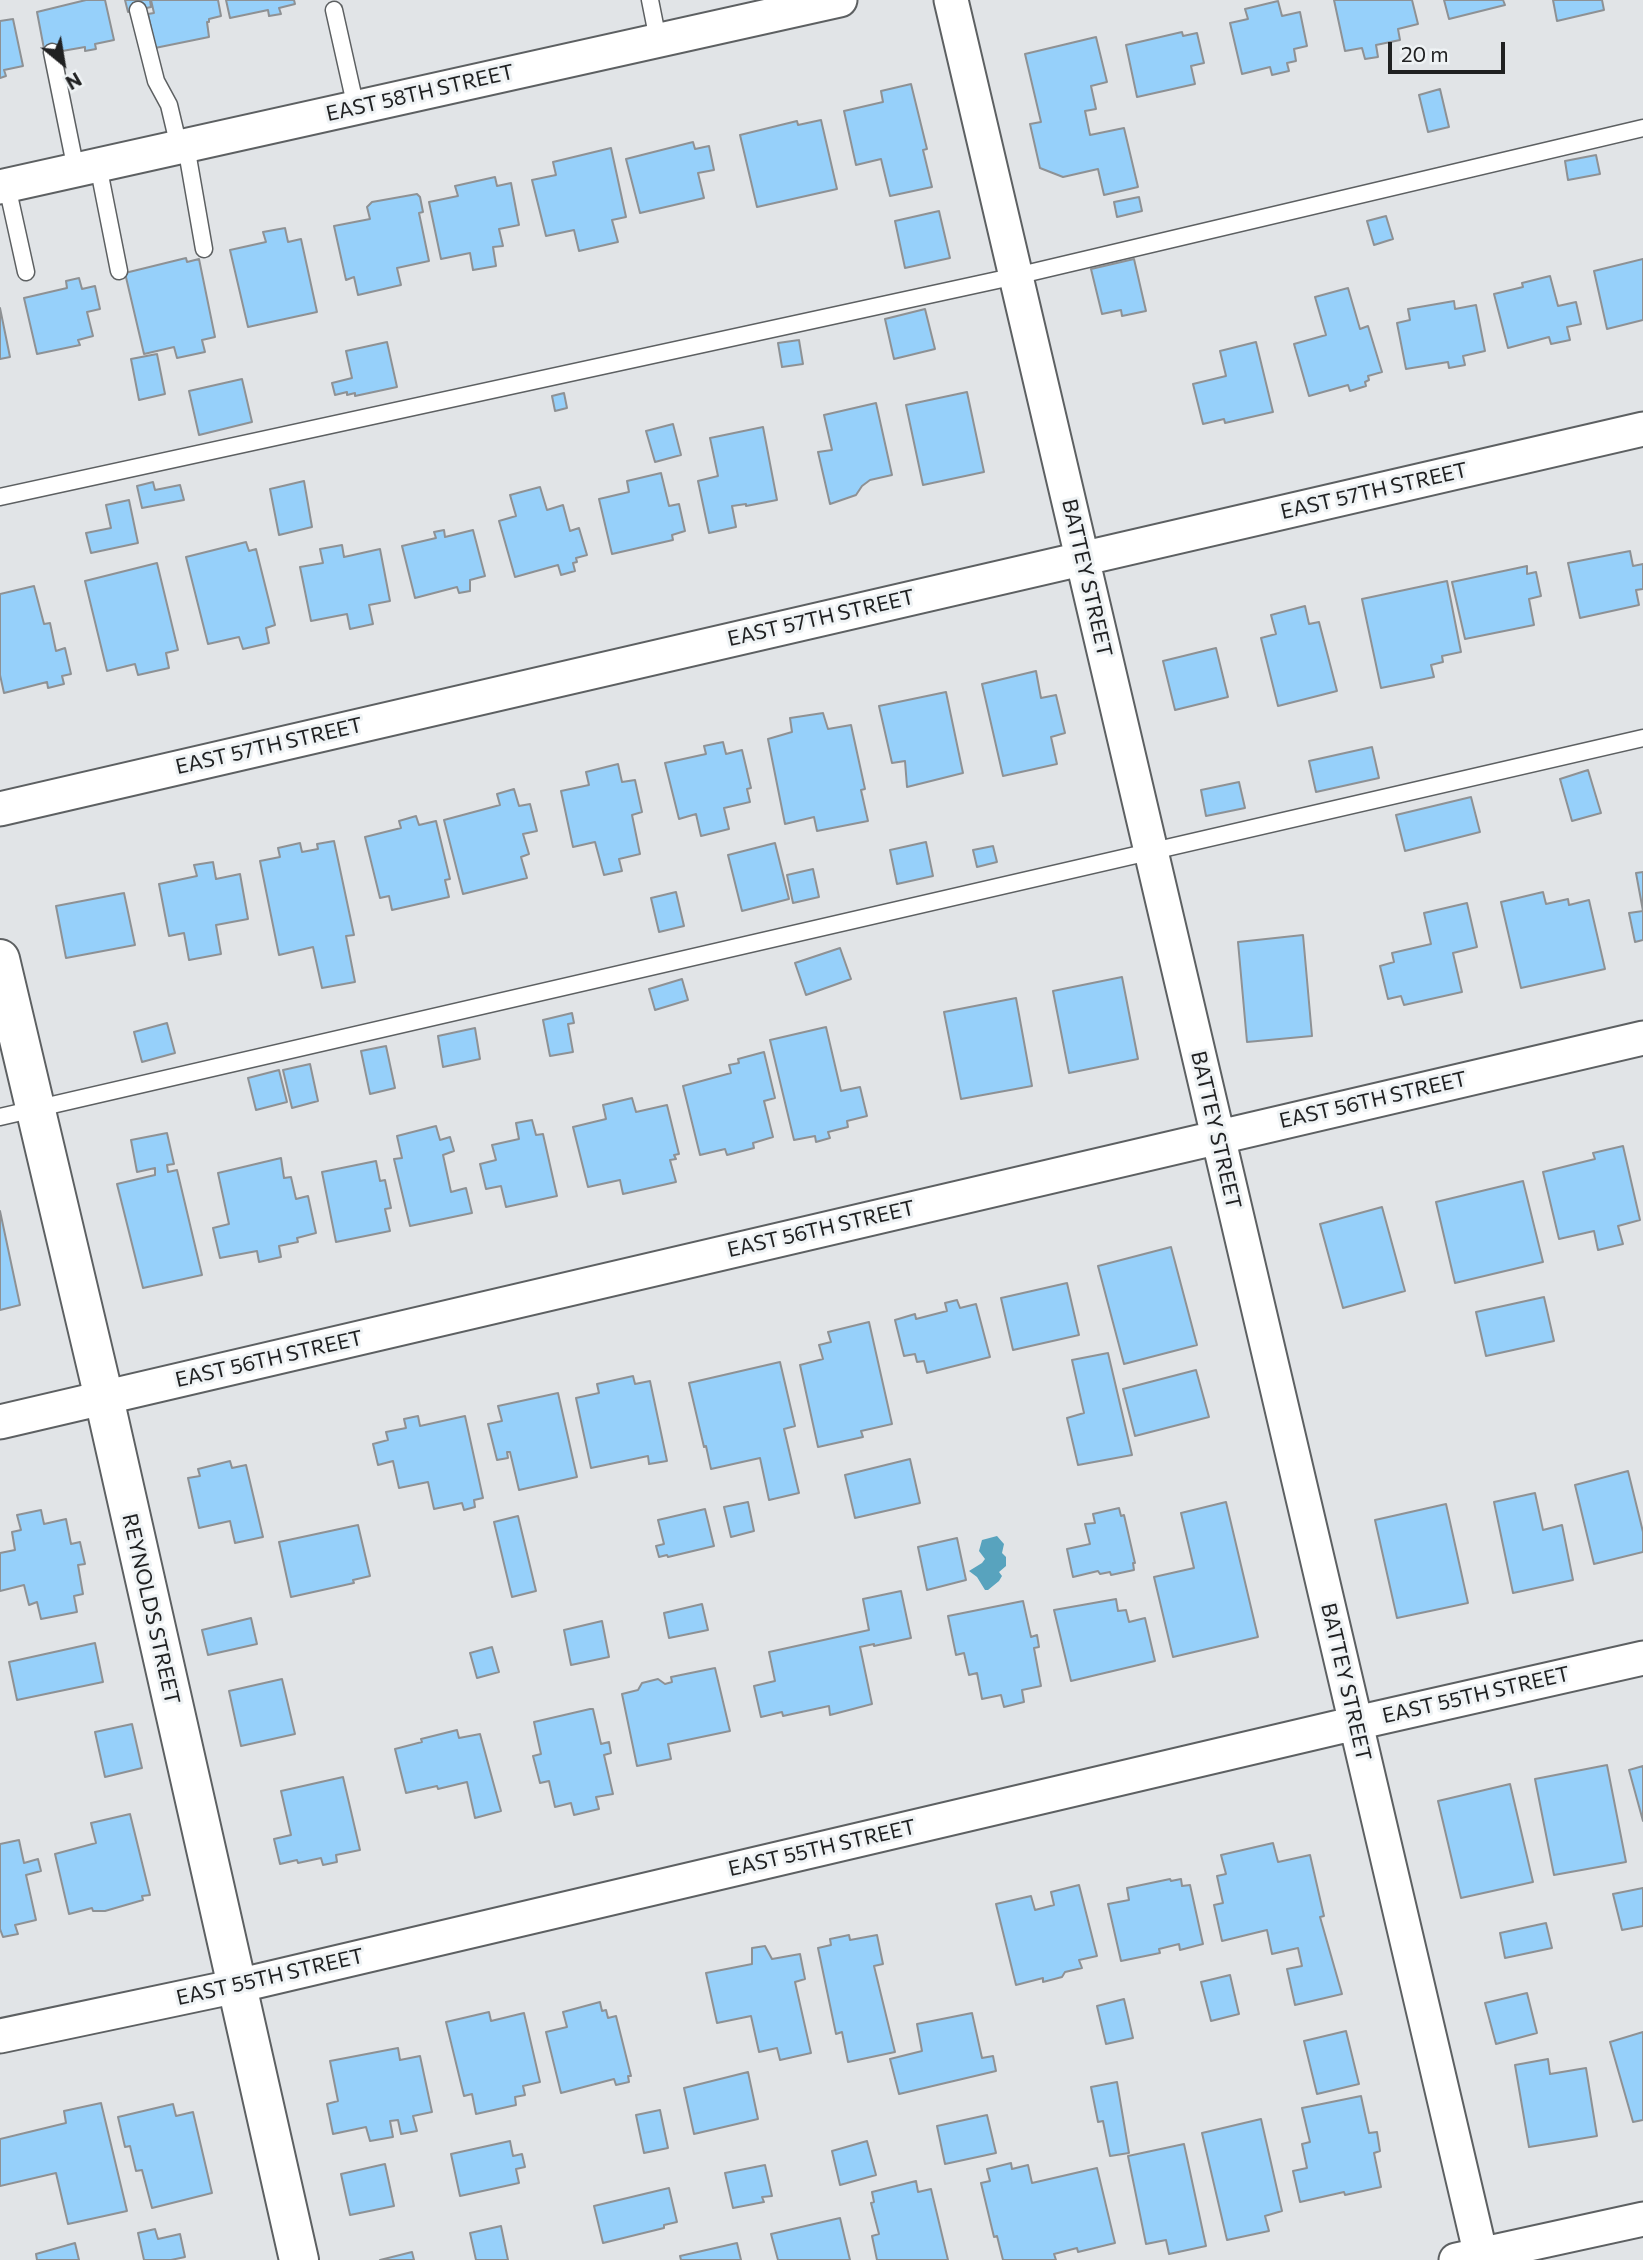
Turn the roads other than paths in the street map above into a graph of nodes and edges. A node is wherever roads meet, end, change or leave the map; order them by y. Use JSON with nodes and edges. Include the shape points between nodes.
{"nodes":[{"id":1,"x":650,"y":0,"type":"edge"},
{"id":2,"x":840,"y":0,"type":"edge"},
{"id":3,"x":951,"y":0,"type":"edge"},
{"id":4,"x":773,"y":8,"type":"edge"},
{"id":5,"x":138,"y":10,"type":"dead end"},
{"id":6,"x":334,"y":10,"type":"dead end"},
{"id":7,"x":658,"y":40,"type":"junction"},
{"id":8,"x":52,"y":52,"type":"dead end"},
{"id":9,"x":356,"y":108,"type":"junction"},
{"id":10,"x":1643,"y":128,"type":"edge"},
{"id":11,"x":182,"y":146,"type":"junction"},
{"id":12,"x":87,"y":168,"type":"junction"},
{"id":13,"x":3,"y":186,"type":"edge"},
{"id":14,"x":204,"y":250,"type":"dead end"},
{"id":15,"x":119,"y":271,"type":"dead end"},
{"id":16,"x":26,"y":272,"type":"dead end"},
{"id":17,"x":1016,"y":276,"type":"junction"},
{"id":18,"x":1643,"y":429,"type":"edge"},
{"id":19,"x":0,"y":497,"type":"edge"},
{"id":20,"x":1082,"y":557,"type":"junction"},
{"id":21,"x":1643,"y":738,"type":"edge"},
{"id":22,"x":0,"y":809,"type":"edge"},
{"id":23,"x":1151,"y":852,"type":"junction"},
{"id":24,"x":0,"y":958,"type":"edge"},
{"id":25,"x":1643,"y":1038,"type":"edge"},
{"id":26,"x":18,"y":1113,"type":"edge"},
{"id":27,"x":1218,"y":1136,"type":"junction"},
{"id":28,"x":104,"y":1398,"type":"junction"},
{"id":29,"x":0,"y":1422,"type":"edge"},
{"id":30,"x":1643,"y":1658,"type":"edge"},
{"id":31,"x":1356,"y":1723,"type":"junction"},
{"id":32,"x":237,"y":1986,"type":"junction"},
{"id":33,"x":0,"y":2036,"type":"edge"},
{"id":34,"x":1643,"y":2219,"type":"edge"},
{"id":35,"x":1473,"y":2258,"type":"edge"},
{"id":36,"x":299,"y":2260,"type":"edge"}],
"edges":[{"from":1,"to":7,"type":"lane"},
{"from":2,"to":4,"type":"street","name":"EAST 58TH STREET"},
{"from":3,"to":17,"type":"street","name":"BATTEY STREET"},
{"from":4,"to":7,"type":"street","name":"EAST 58TH STREET"},
{"from":5,"to":11,"type":"lane","via":[[156,81]]},
{"from":6,"to":9,"type":"lane"},
{"from":7,"to":9,"type":"street","name":"EAST 58TH STREET"},
{"from":8,"to":12,"type":"lane"},
{"from":9,"to":11,"type":"street","name":"EAST 58TH STREET"},
{"from":10,"to":17,"type":"lane"},
{"from":11,"to":12,"type":"street","name":"EAST 58TH STREET"},
{"from":11,"to":14,"type":"lane"},
{"from":12,"to":13,"type":"street","name":"EAST 58TH STREET"},
{"from":12,"to":15,"type":"lane"},
{"from":13,"to":16,"type":"lane"},
{"from":17,"to":19,"type":"lane"},
{"from":17,"to":20,"type":"street","name":"BATTEY STREET"},
{"from":18,"to":20,"type":"street","name":"EAST 57TH STREET"},
{"from":20,"to":22,"type":"street","name":"EAST 57TH STREET"},
{"from":20,"to":23,"type":"street","name":"BATTEY STREET"},
{"from":21,"to":23,"type":"lane"},
{"from":23,"to":26,"type":"lane"},
{"from":23,"to":27,"type":"street","name":"BATTEY STREET"},
{"from":24,"to":26,"type":"street","name":"REYNOLDS STREET"},
{"from":25,"to":27,"type":"street","name":"EAST 56TH STREET"},
{"from":26,"to":28,"type":"street","name":"REYNOLDS STREET"},
{"from":27,"to":28,"type":"street","name":"EAST 56TH STREET"},
{"from":27,"to":31,"type":"street","name":"BATTEY STREET"},
{"from":28,"to":29,"type":"street","name":"EAST 56TH STREET"},
{"from":28,"to":32,"type":"street","name":"REYNOLDS STREET"},
{"from":30,"to":31,"type":"street","name":"EAST 55TH STREET"},
{"from":31,"to":32,"type":"street","name":"EAST 55TH STREET"},
{"from":31,"to":35,"type":"street","name":"BATTEY STREET"},
{"from":32,"to":33,"type":"street","name":"EAST 55TH STREET"},
{"from":32,"to":36,"type":"street","name":"REYNOLDS STREET"},
{"from":34,"to":35,"type":"street"}]}
